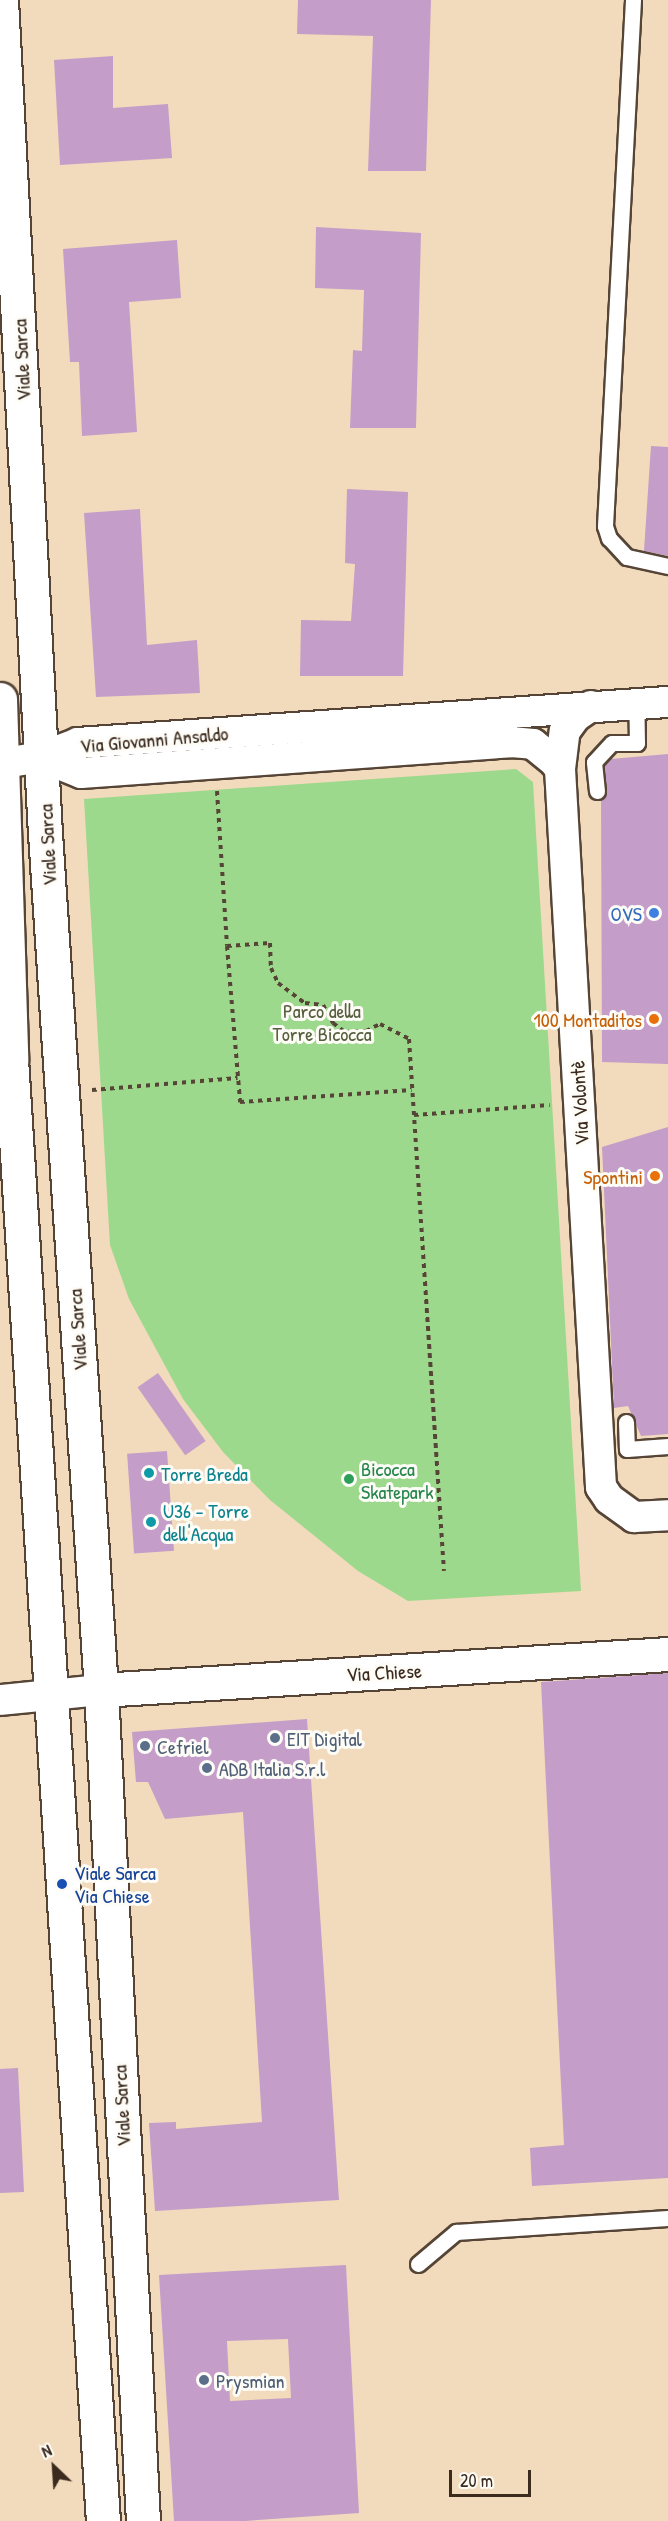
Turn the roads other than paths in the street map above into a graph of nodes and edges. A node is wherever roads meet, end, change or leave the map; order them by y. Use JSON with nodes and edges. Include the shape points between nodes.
{"nodes":[{"id":1,"x":1,"y":0,"type":"edge"},
{"id":2,"x":633,"y":0,"type":"edge"},
{"id":3,"x":668,"y":566,"type":"edge"},
{"id":4,"x":0,"y":699,"type":"edge"},
{"id":5,"x":668,"y":702,"type":"edge"},
{"id":6,"x":636,"y":704,"type":"junction"},
{"id":7,"x":591,"y":706,"type":"junction"},
{"id":8,"x":42,"y":757,"type":"junction"},
{"id":9,"x":2,"y":763,"type":"edge"},
{"id":10,"x":560,"y":769,"type":"junction"},
{"id":11,"x":597,"y":791,"type":"dead end"},
{"id":12,"x":6,"y":1060,"type":"edge"},
{"id":13,"x":626,"y":1422,"type":"dead end"},
{"id":14,"x":668,"y":1446,"type":"edge"},
{"id":15,"x":668,"y":1515,"type":"edge"},
{"id":16,"x":668,"y":1654,"type":"edge"},
{"id":17,"x":101,"y":1690,"type":"junction"},
{"id":18,"x":51,"y":1695,"type":"junction"},
{"id":19,"x":0,"y":1700,"type":"edge"},
{"id":20,"x":668,"y":2218,"type":"edge"},
{"id":21,"x":418,"y":2264,"type":"dead end"},
{"id":22,"x":104,"y":2521,"type":"edge"},
{"id":23,"x":143,"y":2521,"type":"edge"}],
"edges":[{"from":1,"to":8,"type":"street","name":"Viale Sarca"},
{"from":2,"to":3,"type":"lane","via":[[605,526],[609,538],[627,557],[640,563]]},
{"from":4,"to":9,"type":"street","name":"Viale Sarca"},
{"from":5,"to":6,"type":"street","name":"Via Giovanni Ansaldo"},
{"from":6,"to":7,"type":"street","name":"Via Giovanni Ansaldo"},
{"from":6,"to":11,"type":"lane","via":[[637,743],[612,743],[594,762]]},
{"from":7,"to":8,"type":"street","name":"Via Giovanni Ansaldo","via":[[78,743]]},
{"from":7,"to":10,"type":"street","name":"Via Volontè","via":[[565,730]]},
{"from":8,"to":9,"type":"street"},
{"from":8,"to":10,"type":"street","name":"Via Giovanni Ansaldo","via":[[81,773],[511,742],[542,748]]},
{"from":8,"to":17,"type":"street","name":"Viale Sarca"},
{"from":9,"to":12,"type":"street","name":"Viale Sarca"},
{"from":10,"to":15,"type":"street","name":"Via Volontè","via":[[601,1487],[609,1499],[634,1517]]},
{"from":12,"to":18,"type":"street","name":"Viale Sarca"},
{"from":13,"to":14,"type":"lane","via":[[627,1449]]},
{"from":16,"to":17,"type":"street","name":"Via Chiese"},
{"from":17,"to":18,"type":"street"},
{"from":17,"to":23,"type":"street","name":"Viale Sarca"},
{"from":18,"to":19,"type":"street"},
{"from":18,"to":22,"type":"street","name":"Viale Sarca"},
{"from":20,"to":21,"type":"lane","via":[[456,2232]]}]}
